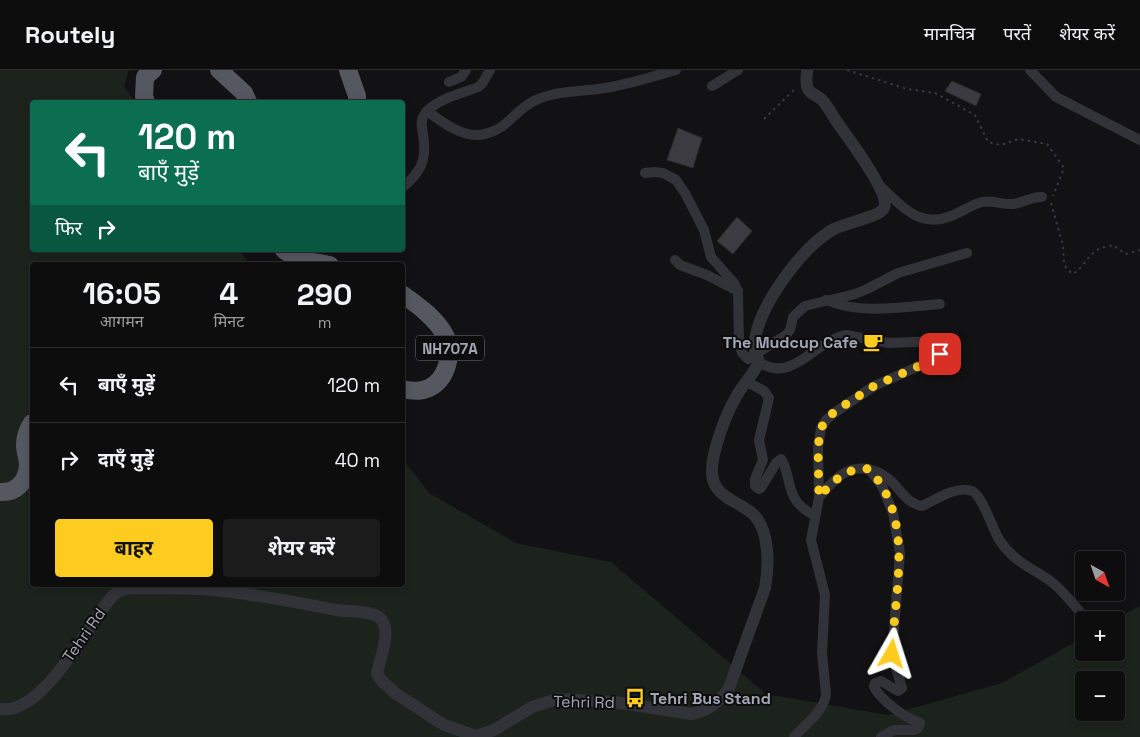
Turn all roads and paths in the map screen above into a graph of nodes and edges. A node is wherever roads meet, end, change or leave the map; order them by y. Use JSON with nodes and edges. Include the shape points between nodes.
{"nodes":[{"id":1,"x":153,"y":70,"type":"edge"},
{"id":2,"x":219,"y":70,"type":"edge"},
{"id":3,"x":348,"y":70,"type":"edge"},
{"id":4,"x":466,"y":70,"type":"edge"},
{"id":5,"x":490,"y":70,"type":"edge"},
{"id":6,"x":676,"y":70,"type":"edge"},
{"id":7,"x":738,"y":70,"type":"edge"},
{"id":8,"x":807,"y":70,"type":"edge"},
{"id":9,"x":846,"y":70,"type":"edge"},
{"id":10,"x":1030,"y":70,"type":"edge"},
{"id":11,"x":449,"y":82,"type":"dead end"},
{"id":12,"x":712,"y":86,"type":"dead end"},
{"id":13,"x":797,"y":87,"type":"dead end"},
{"id":14,"x":145,"y":100,"type":"edge"},
{"id":15,"x":247,"y":100,"type":"edge"},
{"id":16,"x":357,"y":100,"type":"edge"},
{"id":17,"x":427,"y":111,"type":"junction"},
{"id":18,"x":764,"y":119,"type":"dead end"},
{"id":19,"x":1140,"y":140,"type":"edge"},
{"id":20,"x":646,"y":173,"type":"dead end"},
{"id":21,"x":405,"y":185,"type":"edge"},
{"id":22,"x":878,"y":185,"type":"junction"},
{"id":23,"x":1042,"y":197,"type":"dead end"},
{"id":24,"x":1140,"y":250,"type":"edge"},
{"id":25,"x":286,"y":252,"type":"edge"},
{"id":26,"x":967,"y":252,"type":"dead end"},
{"id":27,"x":675,"y":260,"type":"dead end"},
{"id":28,"x":309,"y":262,"type":"edge"},
{"id":29,"x":738,"y":290,"type":"junction"},
{"id":30,"x":405,"y":296,"type":"edge"},
{"id":31,"x":826,"y":300,"type":"junction"},
{"id":32,"x":940,"y":304,"type":"dead end"},
{"id":33,"x":758,"y":358,"type":"junction"},
{"id":34,"x":747,"y":382,"type":"junction"},
{"id":35,"x":405,"y":389,"type":"edge"},
{"id":36,"x":30,"y":426,"type":"edge"},
{"id":37,"x":869,"y":469,"type":"junction"},
{"id":38,"x":0,"y":492,"type":"edge"},
{"id":39,"x":819,"y":497,"type":"junction"},
{"id":40,"x":815,"y":516,"type":"junction"},
{"id":41,"x":1078,"y":611,"type":"edge"},
{"id":42,"x":0,"y":709,"type":"edge"},
{"id":43,"x":794,"y":737,"type":"edge"},
{"id":44,"x":881,"y":737,"type":"edge"}],
"edges":[{"from":1,"to":14,"type":"highway","via":[[145,77]]},
{"from":2,"to":15,"type":"highway","via":[[244,93]]},
{"from":3,"to":16,"type":"highway"},
{"from":4,"to":11,"type":"street"},
{"from":5,"to":17,"type":"street","via":[[478,87],[454,95]]},
{"from":6,"to":17,"type":"street","via":[[615,86],[570,90],[545,97],[528,105],[497,130],[477,135],[460,131]]},
{"from":7,"to":12,"type":"street"},
{"from":8,"to":22,"type":"street","via":[[807,88],[822,99]]},
{"from":9,"to":24,"type":"path","via":[[907,89],[935,93],[975,115],[988,142],[1001,145],[1018,139],[1047,144],[1064,168],[1051,202],[1064,265],[1072,274],[1098,249],[1113,245],[1126,254]]},
{"from":10,"to":19,"type":"street","via":[[1056,97]]},
{"from":13,"to":18,"type":"path"},
{"from":17,"to":21,"type":"street","via":[[421,122],[423,161],[419,172]]},
{"from":20,"to":29,"type":"street","via":[[664,174],[680,185],[704,230],[711,257]]},
{"from":22,"to":23,"type":"street","via":[[918,218],[930,220],[946,218],[982,202],[1010,204]]},
{"from":22,"to":33,"type":"street","via":[[884,208],[873,216],[841,225],[818,239],[778,286],[758,326],[754,341]]},
{"from":25,"to":28,"type":"highway"},
{"from":26,"to":31,"type":"street","via":[[898,273],[854,294]]},
{"from":27,"to":29,"type":"street"},
{"from":29,"to":33,"type":"street","via":[[739,344],[748,359]]},
{"from":30,"to":35,"type":"highway","number":"NH707A","via":[[437,324],[450,348],[449,361],[430,387],[415,391]]},
{"from":31,"to":32,"type":"street","via":[[838,305],[876,309]]},
{"from":31,"to":33,"type":"street","via":[[798,311],[786,335]]},
{"from":33,"to":34,"type":"street","name":"Tehri Rd"},
{"from":33,"to":39,"type":"street","via":[[766,366],[790,366],[826,342],[847,335],[889,343],[937,341],[941,344],[942,350],[935,359],[874,386],[826,420],[821,428],[818,447]]},
{"from":34,"to":40,"type":"street","via":[[764,391],[769,398],[759,440],[763,460],[755,486],[761,488],[781,459],[796,502]]},
{"from":34,"to":42,"type":"street","name":"Tehri Rd","via":[[736,396],[719,437],[712,476],[720,491],[758,521],[767,546],[768,572],[729,688],[715,705],[703,711],[692,714],[614,702],[557,699],[532,707],[494,730],[476,736],[444,725],[381,680],[378,674],[386,635],[380,618],[290,600],[214,590],[137,588],[122,590],[109,599],[59,671],[30,700],[18,707]]},
{"from":36,"to":38,"type":"highway","via":[[25,445],[26,476],[14,490]]},
{"from":37,"to":39,"type":"street","via":[[842,474]]},
{"from":37,"to":41,"type":"street","via":[[885,476],[917,505],[922,506],[951,492],[970,490],[975,493],[999,540],[1012,556],[1053,583]]},
{"from":37,"to":44,"type":"street","via":[[882,486],[893,513],[900,553],[892,654],[902,688],[898,691],[881,681],[875,683],[874,689],[908,718],[920,723],[914,730],[898,729]]},
{"from":39,"to":40,"type":"street"},
{"from":40,"to":43,"type":"street","via":[[811,540],[825,595],[822,653],[825,700]]}]}
